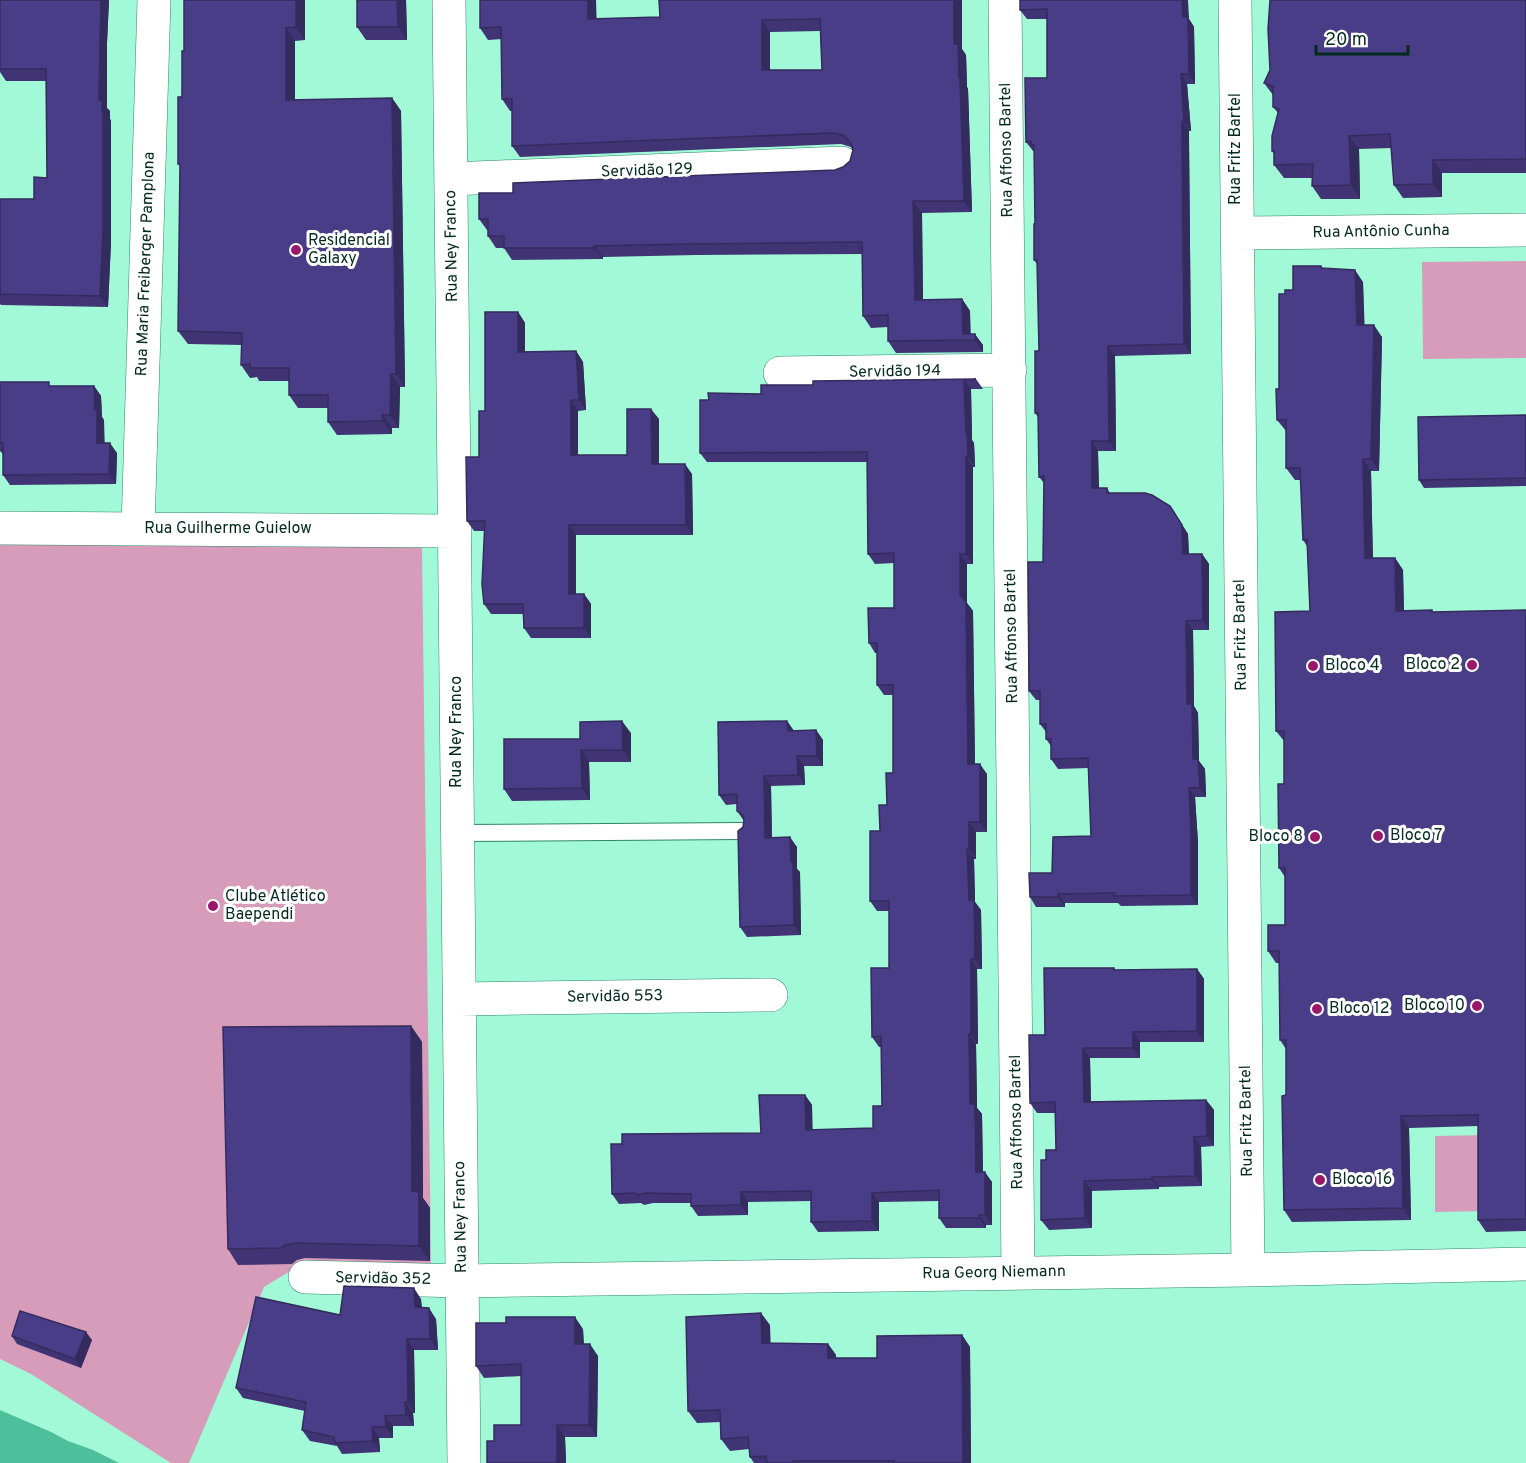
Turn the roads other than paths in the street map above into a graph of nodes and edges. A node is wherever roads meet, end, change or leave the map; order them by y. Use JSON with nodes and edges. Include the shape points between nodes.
{"nodes":[{"id":1,"x":154,"y":0,"type":"edge"},
{"id":2,"x":448,"y":0,"type":"edge"},
{"id":3,"x":1005,"y":0,"type":"edge"},
{"id":4,"x":1235,"y":0,"type":"edge"},
{"id":5,"x":842,"y":163,"type":"dead end"},
{"id":6,"x":451,"y":179,"type":"junction"},
{"id":7,"x":1526,"y":230,"type":"edge"},
{"id":8,"x":1237,"y":233,"type":"junction"},
{"id":9,"x":1010,"y":370,"type":"junction"},
{"id":10,"x":780,"y":373,"type":"dead end"},
{"id":11,"x":0,"y":528,"type":"edge"},
{"id":12,"x":138,"y":529,"type":"junction"},
{"id":13,"x":455,"y":531,"type":"junction"},
{"id":14,"x":741,"y":831,"type":"edge"},
{"id":15,"x":457,"y":833,"type":"junction"},
{"id":16,"x":771,"y":995,"type":"dead end"},
{"id":17,"x":459,"y":999,"type":"junction"},
{"id":18,"x":1526,"y":1264,"type":"edge"},
{"id":19,"x":1248,"y":1270,"type":"junction"},
{"id":20,"x":1018,"y":1273,"type":"junction"},
{"id":21,"x":305,"y":1277,"type":"dead end"},
{"id":22,"x":461,"y":1281,"type":"junction"},
{"id":23,"x":464,"y":1463,"type":"edge"}],
"edges":[{"from":1,"to":12,"type":"street","name":"Rua Maria Freiberger Pamplona"},
{"from":2,"to":6,"type":"street","name":"Rua Ney Franco"},
{"from":3,"to":9,"type":"street","name":"Rua Affonso Bartel"},
{"from":4,"to":8,"type":"street","name":"Rua Fritz Bartel"},
{"from":5,"to":6,"type":"street","name":"Servidão 129"},
{"from":6,"to":13,"type":"street","name":"Rua Ney Franco"},
{"from":7,"to":8,"type":"street","name":"Rua Antônio Cunha"},
{"from":8,"to":19,"type":"street","name":"Rua Fritz Bartel"},
{"from":9,"to":10,"type":"street","name":"Servidão 194"},
{"from":9,"to":20,"type":"street","name":"Rua Affonso Bartel"},
{"from":11,"to":12,"type":"street","name":"Rua Guilherme Guielow"},
{"from":12,"to":13,"type":"street","name":"Rua Guilherme Guielow"},
{"from":13,"to":15,"type":"street","name":"Rua Ney Franco"},
{"from":14,"to":15,"type":"lane"},
{"from":15,"to":17,"type":"street","name":"Rua Ney Franco"},
{"from":16,"to":17,"type":"street","name":"Servidão 553"},
{"from":17,"to":22,"type":"street","name":"Rua Ney Franco"},
{"from":18,"to":19,"type":"street","name":"Rua Georg Niemann"},
{"from":19,"to":20,"type":"street","name":"Rua Georg Niemann"},
{"from":20,"to":22,"type":"street","name":"Rua Georg Niemann"},
{"from":21,"to":22,"type":"street","name":"Servidão 352"},
{"from":22,"to":23,"type":"street","name":"Rua Ney Franco"}]}
